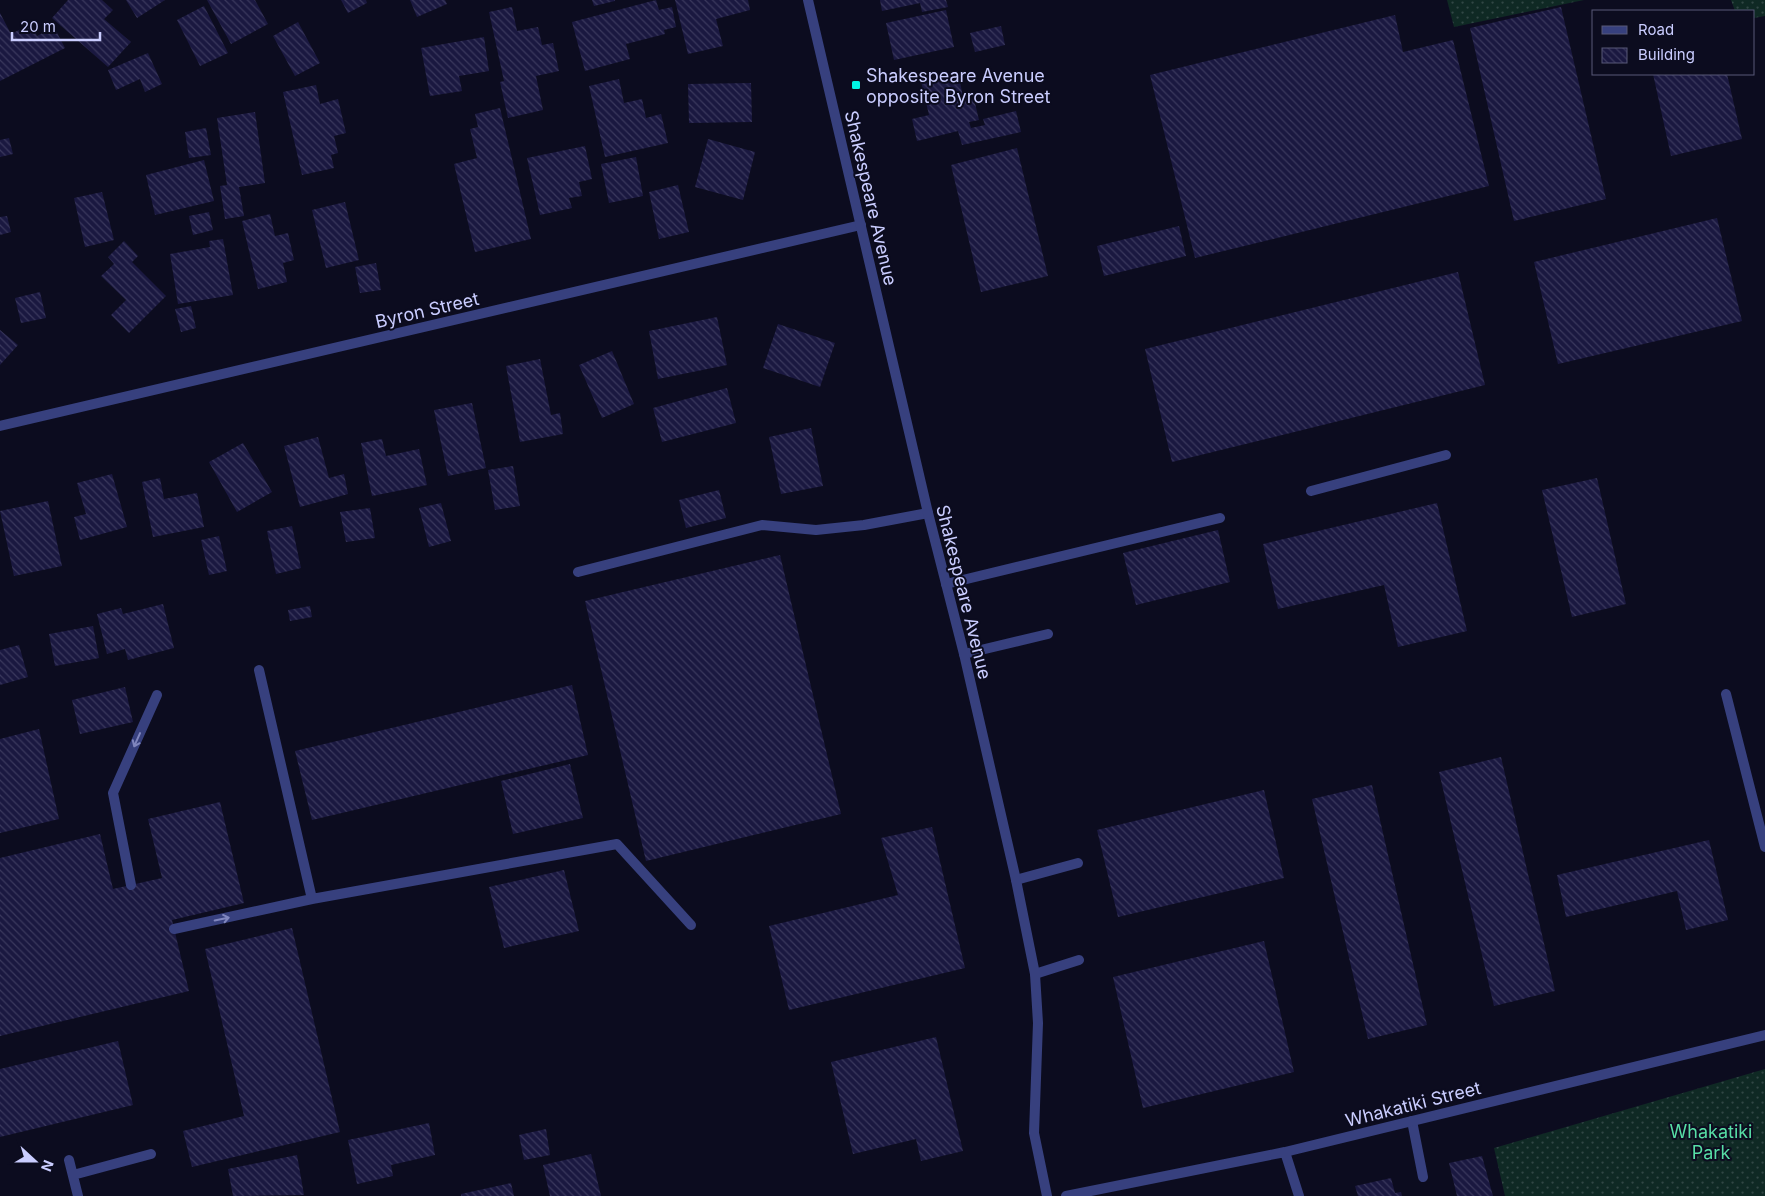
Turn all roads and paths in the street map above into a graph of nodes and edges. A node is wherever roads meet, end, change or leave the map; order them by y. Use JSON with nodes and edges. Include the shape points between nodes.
{"nodes":[{"id":1,"x":808,"y":0,"type":"edge"},
{"id":2,"x":861,"y":225,"type":"junction"},
{"id":3,"x":0,"y":426,"type":"edge"},
{"id":4,"x":1446,"y":455,"type":"dead end"},
{"id":5,"x":1311,"y":491,"type":"dead end"},
{"id":6,"x":928,"y":513,"type":"junction"},
{"id":7,"x":1220,"y":518,"type":"dead end"},
{"id":8,"x":578,"y":572,"type":"dead end"},
{"id":9,"x":946,"y":584,"type":"junction"},
{"id":10,"x":1048,"y":634,"type":"dead end"},
{"id":11,"x":964,"y":654,"type":"junction"},
{"id":12,"x":259,"y":670,"type":"dead end"},
{"id":13,"x":1726,"y":694,"type":"dead end"},
{"id":14,"x":157,"y":695,"type":"dead end"},
{"id":15,"x":1765,"y":847,"type":"edge"},
{"id":16,"x":1078,"y":863,"type":"dead end"},
{"id":17,"x":1016,"y":880,"type":"junction"},
{"id":18,"x":131,"y":885,"type":"dead end"},
{"id":19,"x":312,"y":899,"type":"junction"},
{"id":20,"x":691,"y":925,"type":"dead end"},
{"id":21,"x":174,"y":929,"type":"dead end"},
{"id":22,"x":1079,"y":960,"type":"dead end"},
{"id":23,"x":1035,"y":974,"type":"junction"},
{"id":24,"x":1765,"y":1035,"type":"edge"},
{"id":25,"x":1412,"y":1121,"type":"junction"},
{"id":26,"x":1285,"y":1152,"type":"junction"},
{"id":27,"x":150,"y":1154,"type":"dead end"},
{"id":28,"x":69,"y":1160,"type":"dead end"},
{"id":29,"x":73,"y":1175,"type":"junction"},
{"id":30,"x":1423,"y":1177,"type":"dead end"},
{"id":31,"x":78,"y":1196,"type":"edge"},
{"id":32,"x":1047,"y":1196,"type":"edge"},
{"id":33,"x":1066,"y":1196,"type":"edge"},
{"id":34,"x":1299,"y":1196,"type":"edge"}],
"edges":[{"from":1,"to":2,"type":"street","name":"Shakespeare Avenue"},
{"from":2,"to":3,"type":"street","name":"Byron Street"},
{"from":2,"to":6,"type":"street","name":"Shakespeare Avenue"},
{"from":4,"to":5,"type":"street"},
{"from":6,"to":8,"type":"street","via":[[816,530],[762,525]]},
{"from":6,"to":9,"type":"street","name":"Shakespeare Avenue"},
{"from":7,"to":9,"type":"street"},
{"from":9,"to":11,"type":"street","name":"Shakespeare Avenue"},
{"from":10,"to":11,"type":"street"},
{"from":11,"to":17,"type":"street","name":"Shakespeare Avenue"},
{"from":12,"to":19,"type":"street"},
{"from":13,"to":15,"type":"street"},
{"from":14,"to":18,"type":"street","one_way":true,"via":[[113,793]]},
{"from":16,"to":17,"type":"street"},
{"from":17,"to":23,"type":"street","name":"Shakespeare Avenue"},
{"from":19,"to":20,"type":"street","via":[[617,844]]},
{"from":21,"to":19,"type":"street","one_way":true},
{"from":22,"to":23,"type":"street"},
{"from":23,"to":32,"type":"street","name":"Shakespeare Avenue","via":[[1038,1023],[1034,1133]]},
{"from":24,"to":25,"type":"street","name":"Whakatiki Street"},
{"from":25,"to":26,"type":"street","name":"Whakatiki Street"},
{"from":25,"to":30,"type":"street"},
{"from":26,"to":33,"type":"street","name":"Whakatiki Street"},
{"from":26,"to":34,"type":"street"},
{"from":27,"to":29,"type":"street"},
{"from":28,"to":29,"type":"street"},
{"from":29,"to":31,"type":"street"}]}
